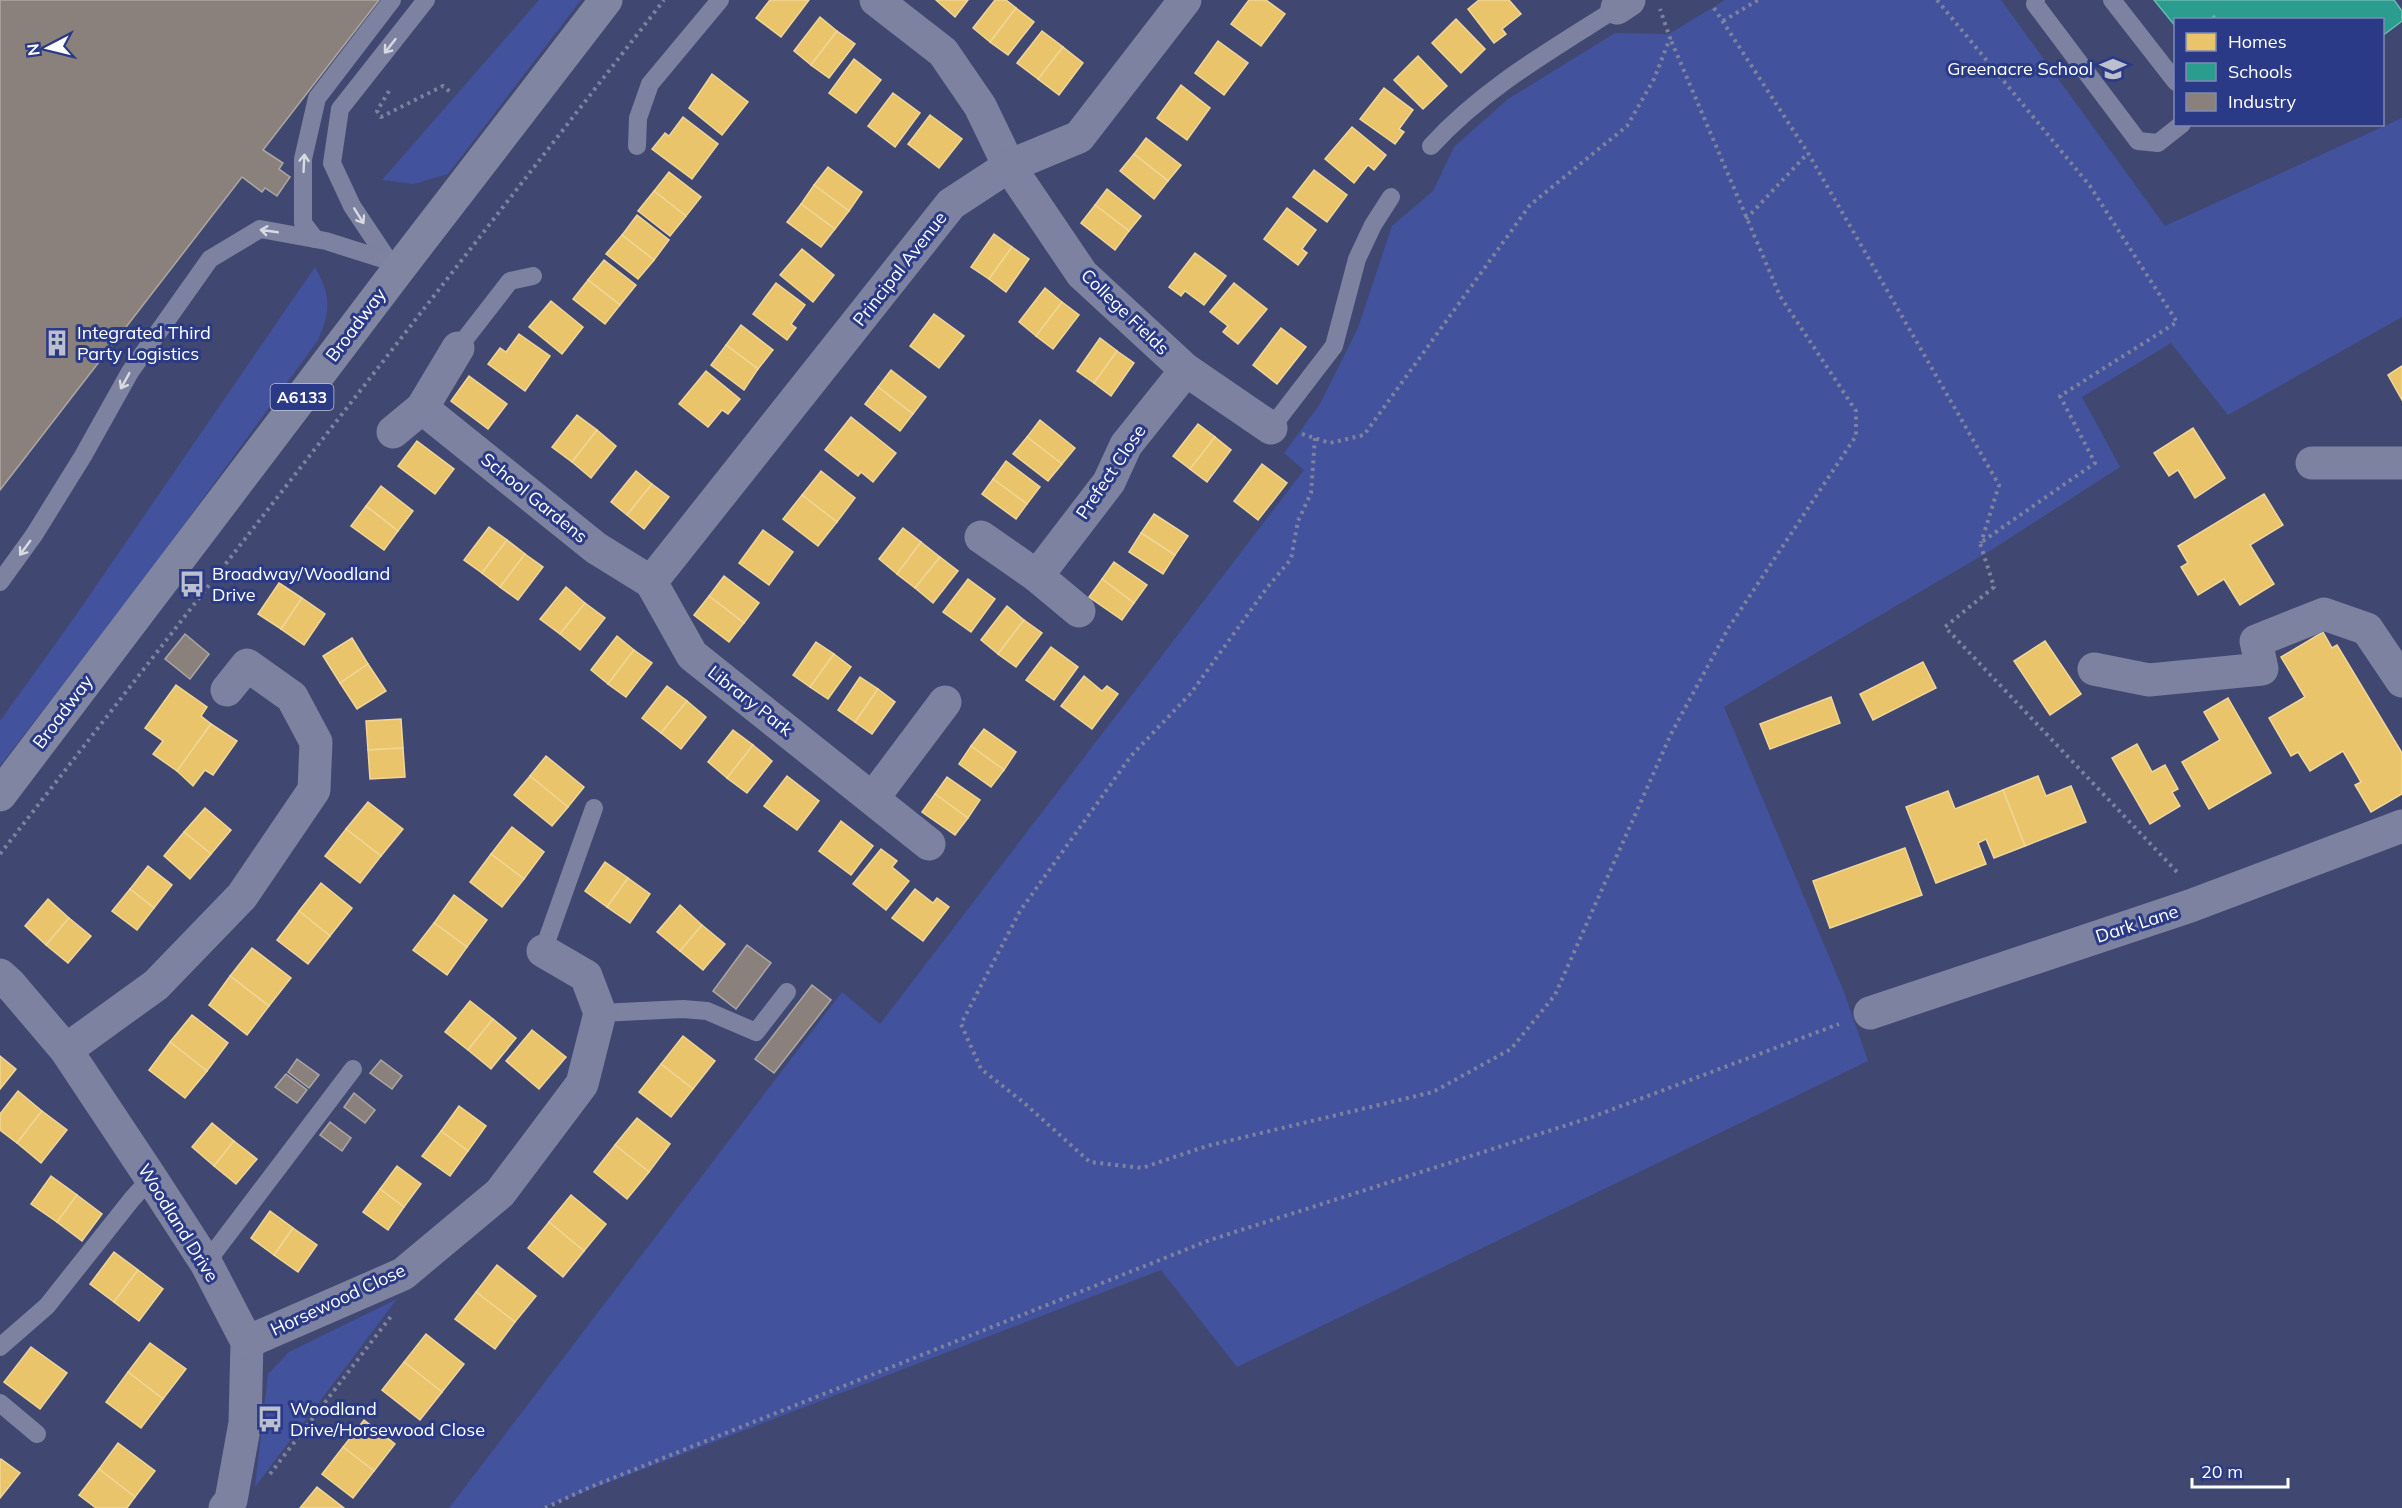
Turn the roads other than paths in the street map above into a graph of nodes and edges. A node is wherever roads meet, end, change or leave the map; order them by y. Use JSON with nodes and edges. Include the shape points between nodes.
{"nodes":[{"id":1,"x":392,"y":0,"type":"edge"},
{"id":2,"x":426,"y":0,"type":"edge"},
{"id":3,"x":606,"y":0,"type":"edge"},
{"id":4,"x":720,"y":0,"type":"edge"},
{"id":5,"x":876,"y":0,"type":"edge"},
{"id":6,"x":1185,"y":0,"type":"edge"},
{"id":7,"x":2036,"y":0,"type":"edge"},
{"id":8,"x":2112,"y":0,"type":"edge"},
{"id":9,"x":1623,"y":4,"type":"edge"},
{"id":10,"x":2174,"y":81,"type":"edge"},
{"id":11,"x":2179,"y":126,"type":"edge"},
{"id":12,"x":637,"y":146,"type":"dead end"},
{"id":13,"x":1431,"y":146,"type":"dead end"},
{"id":14,"x":1009,"y":166,"type":"junction"},
{"id":15,"x":1391,"y":197,"type":"dead end"},
{"id":16,"x":315,"y":239,"type":"junction"},
{"id":17,"x":392,"y":265,"type":"junction"},
{"id":18,"x":533,"y":276,"type":"dead end"},
{"id":19,"x":458,"y":348,"type":"joint"},
{"id":20,"x":1186,"y":370,"type":"junction"},
{"id":21,"x":422,"y":408,"type":"junction"},
{"id":22,"x":1271,"y":428,"type":"joint"},
{"id":23,"x":393,"y":432,"type":"dead end"},
{"id":24,"x":2312,"y":463,"type":"dead end"},
{"id":25,"x":2402,"y":463,"type":"edge"},
{"id":26,"x":981,"y":537,"type":"dead end"},
{"id":27,"x":1037,"y":576,"type":"junction"},
{"id":28,"x":0,"y":582,"type":"edge"},
{"id":29,"x":651,"y":582,"type":"junction"},
{"id":30,"x":1079,"y":611,"type":"dead end"},
{"id":31,"x":2094,"y":669,"type":"dead end"},
{"id":32,"x":2402,"y":681,"type":"edge"},
{"id":33,"x":227,"y":690,"type":"dead end"},
{"id":34,"x":945,"y":702,"type":"dead end"},
{"id":35,"x":0,"y":795,"type":"edge"},
{"id":36,"x":873,"y":798,"type":"junction"},
{"id":37,"x":594,"y":807,"type":"dead end"},
{"id":38,"x":2402,"y":826,"type":"edge"},
{"id":39,"x":928,"y":844,"type":"dead end"},
{"id":40,"x":543,"y":951,"type":"joint"},
{"id":41,"x":0,"y":975,"type":"edge"},
{"id":42,"x":787,"y":993,"type":"dead end"},
{"id":43,"x":600,"y":1012,"type":"junction"},
{"id":44,"x":1870,"y":1013,"type":"road end"},
{"id":45,"x":66,"y":1050,"type":"junction"},
{"id":46,"x":353,"y":1069,"type":"dead end"},
{"id":47,"x":151,"y":1178,"type":"junction"},
{"id":48,"x":206,"y":1263,"type":"junction"},
{"id":49,"x":247,"y":1342,"type":"junction"},
{"id":50,"x":0,"y":1347,"type":"edge"},
{"id":51,"x":0,"y":1403,"type":"edge"},
{"id":52,"x":37,"y":1434,"type":"dead end"},
{"id":53,"x":228,"y":1504,"type":"edge"}],
"edges":[{"from":16,"to":1,"type":"lane","one_way":true,"via":[[303,223],[303,159],[317,98]]},
{"from":2,"to":17,"type":"lane","one_way":true,"via":[[340,109],[332,163],[352,206]]},
{"from":3,"to":17,"type":"highway","name":"Broadway","number":"A6133"},
{"from":4,"to":12,"type":"lane","via":[[650,84],[638,118]]},
{"from":5,"to":14,"type":"street","name":"College Fields","via":[[943,52],[980,106]]},
{"from":6,"to":14,"type":"street","name":"Principal Avenue","via":[[1079,137]]},
{"from":7,"to":11,"type":"lane","via":[[2035,4],[2138,141],[2158,142]]},
{"from":8,"to":10,"type":"lane"},
{"from":9,"to":13,"type":"lane","via":[[1519,69],[1456,118]]},
{"from":14,"to":20,"type":"street","name":"College Fields","via":[[1082,274]]},
{"from":14,"to":29,"type":"street","name":"Principal Avenue","via":[[951,204]]},
{"from":15,"to":22,"type":"lane","via":[[1357,259],[1334,346]]},
{"from":16,"to":17,"type":"lane"},
{"from":16,"to":28,"type":"lane","one_way":true,"via":[[260,229],[210,259],[130,372],[83,456]]},
{"from":17,"to":35,"type":"highway","name":"Broadway","number":"A6133"},
{"from":18,"to":19,"type":"lane","via":[[510,281]]},
{"from":19,"to":21,"type":"street"},
{"from":20,"to":22,"type":"street","name":"College Fields"},
{"from":20,"to":27,"type":"street","name":"Prefect Close","via":[[1126,445],[1109,482]]},
{"from":21,"to":23,"type":"street"},
{"from":21,"to":29,"type":"street","name":"School Gardens","via":[[596,548]]},
{"from":24,"to":25,"type":"street"},
{"from":26,"to":27,"type":"street"},
{"from":27,"to":30,"type":"street"},
{"from":29,"to":36,"type":"street","name":"Library Park","via":[[692,655]]},
{"from":31,"to":32,"type":"street","via":[[2149,680],[2262,669],[2256,641],[2324,614],[2367,629]]},
{"from":33,"to":45,"type":"street","via":[[247,664],[292,697],[316,742],[314,790],[242,896],[156,985]]},
{"from":34,"to":36,"type":"street"},
{"from":36,"to":39,"type":"street","name":"Library Park"},
{"from":37,"to":40,"type":"lane"},
{"from":38,"to":44,"type":"street","name":"Dark Lane","via":[[2204,901]]},
{"from":40,"to":43,"type":"street","via":[[586,976]]},
{"from":41,"to":45,"type":"street","name":"Woodland Drive"},
{"from":42,"to":43,"type":"lane","via":[[756,1032],[707,1011]]},
{"from":43,"to":49,"type":"street","name":"Horsewood Close","via":[[582,1084],[500,1193],[403,1274]]},
{"from":45,"to":47,"type":"street","name":"Woodland Drive"},
{"from":46,"to":48,"type":"lane"},
{"from":47,"to":48,"type":"street","name":"Woodland Drive"},
{"from":47,"to":50,"type":"lane","via":[[47,1306]]},
{"from":48,"to":49,"type":"street","name":"Woodland Drive"},
{"from":49,"to":53,"type":"street","name":"Woodland Drive","via":[[245,1423]]},
{"from":51,"to":52,"type":"lane"}]}
